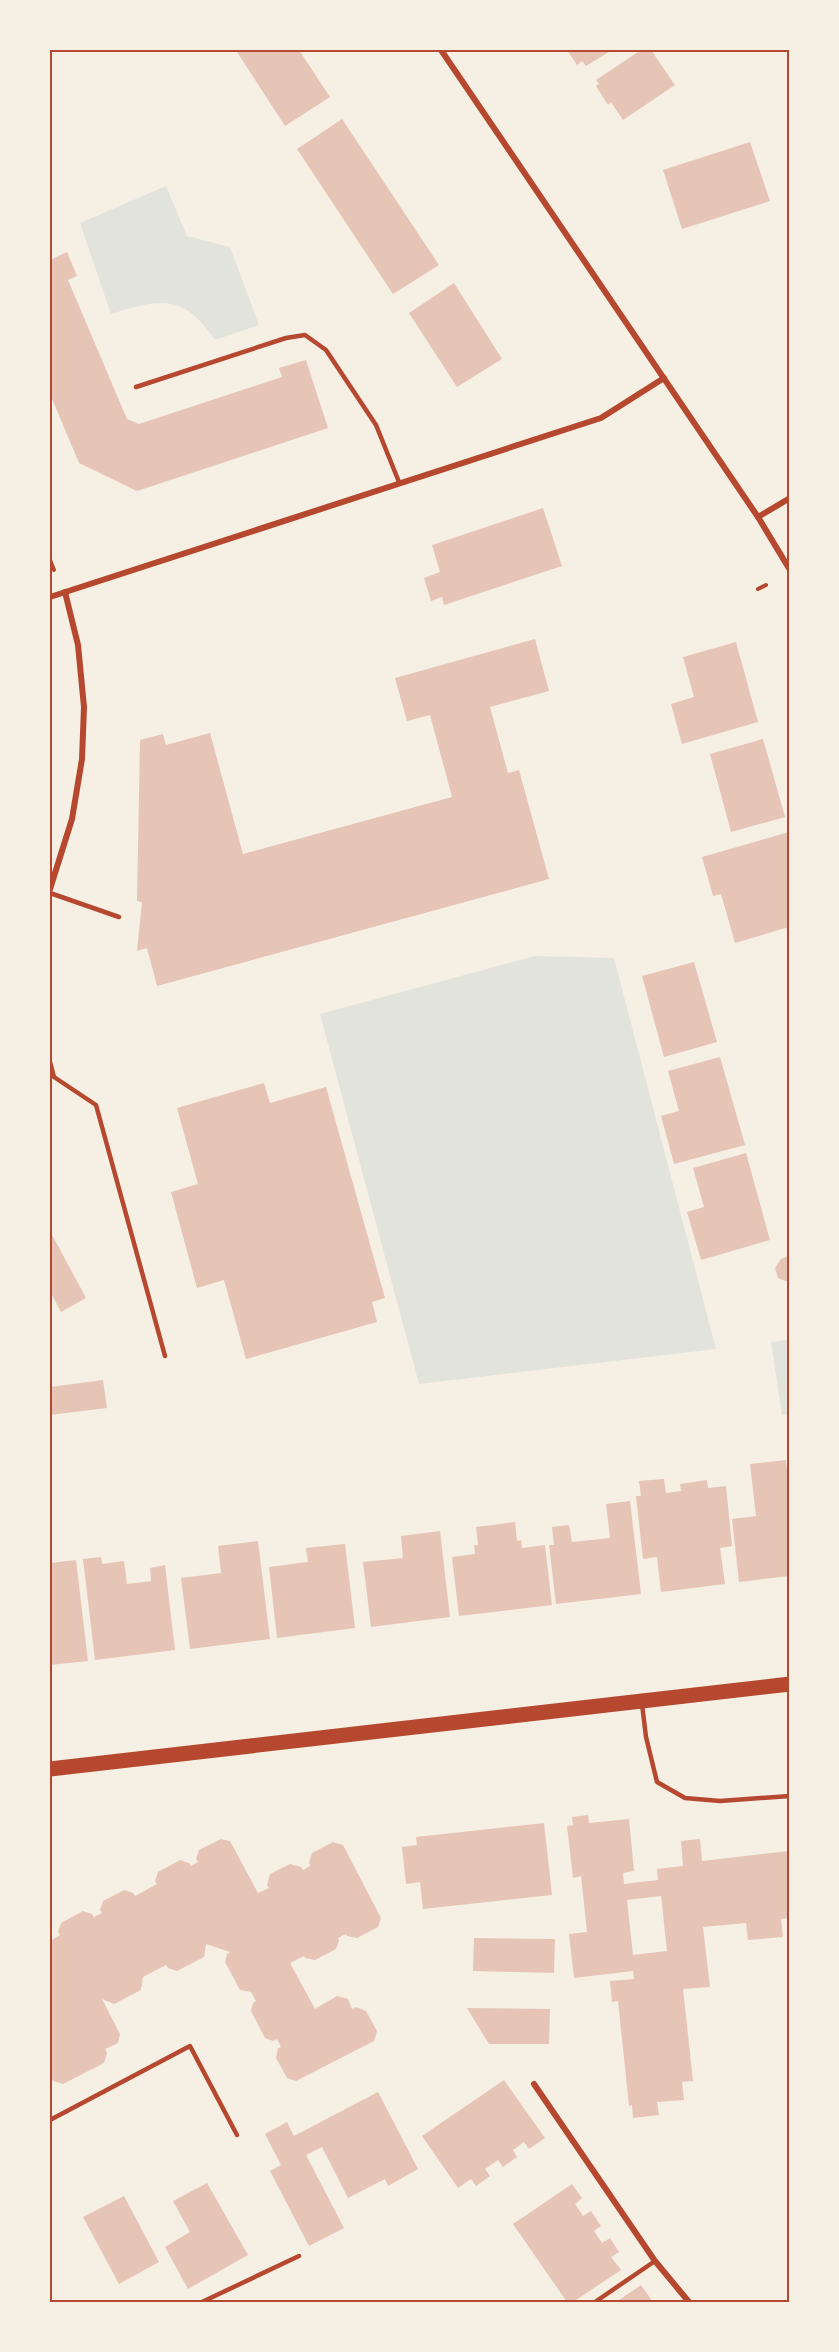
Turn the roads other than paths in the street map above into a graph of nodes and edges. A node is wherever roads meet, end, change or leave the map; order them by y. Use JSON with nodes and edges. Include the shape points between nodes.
{"nodes":[{"id":1,"x":441,"y":50,"type":"edge"},
{"id":2,"x":664,"y":378,"type":"junction"},
{"id":3,"x":136,"y":387,"type":"dead end"},
{"id":4,"x":399,"y":483,"type":"junction"},
{"id":5,"x":789,"y":498,"type":"edge"},
{"id":6,"x":758,"y":517,"type":"junction"},
{"id":7,"x":789,"y":570,"type":"edge"},
{"id":8,"x":65,"y":592,"type":"junction"},
{"id":9,"x":50,"y":597,"type":"edge"},
{"id":10,"x":50,"y":891,"type":"edge"},
{"id":11,"x":119,"y":917,"type":"dead end"},
{"id":12,"x":50,"y":1062,"type":"edge"},
{"id":13,"x":165,"y":1356,"type":"dead end"},
{"id":14,"x":789,"y":1684,"type":"edge"},
{"id":15,"x":642,"y":1701,"type":"junction"},
{"id":16,"x":50,"y":1769,"type":"edge"},
{"id":17,"x":789,"y":1796,"type":"edge"},
{"id":18,"x":534,"y":2084,"type":"dead end"},
{"id":19,"x":50,"y":2120,"type":"edge"},
{"id":20,"x":237,"y":2134,"type":"dead end"},
{"id":21,"x":299,"y":2256,"type":"dead end"},
{"id":22,"x":655,"y":2261,"type":"junction"},
{"id":23,"x":202,"y":2302,"type":"edge"},
{"id":24,"x":595,"y":2302,"type":"edge"},
{"id":25,"x":689,"y":2302,"type":"edge"}],
"edges":[{"from":1,"to":2,"type":"street"},
{"from":2,"to":4,"type":"street","via":[[601,418]]},
{"from":2,"to":6,"type":"street"},
{"from":3,"to":4,"type":"lane","via":[[305,335],[326,350],[376,425]]},
{"from":4,"to":8,"type":"street"},
{"from":5,"to":6,"type":"street"},
{"from":6,"to":7,"type":"street"},
{"from":8,"to":9,"type":"street"},
{"from":8,"to":10,"type":"street","via":[[78,645],[84,707],[82,759],[72,819]]},
{"from":10,"to":11,"type":"lane"},
{"from":12,"to":13,"type":"lane","via":[[54,1077],[96,1105]]},
{"from":14,"to":15,"type":"main road"},
{"from":15,"to":16,"type":"main road"},
{"from":15,"to":17,"type":"lane","via":[[657,1782],[685,1798],[720,1801]]},
{"from":18,"to":22,"type":"street"},
{"from":19,"to":20,"type":"lane","via":[[190,2046]]},
{"from":21,"to":23,"type":"lane"},
{"from":22,"to":24,"type":"lane"},
{"from":22,"to":25,"type":"street"}]}
